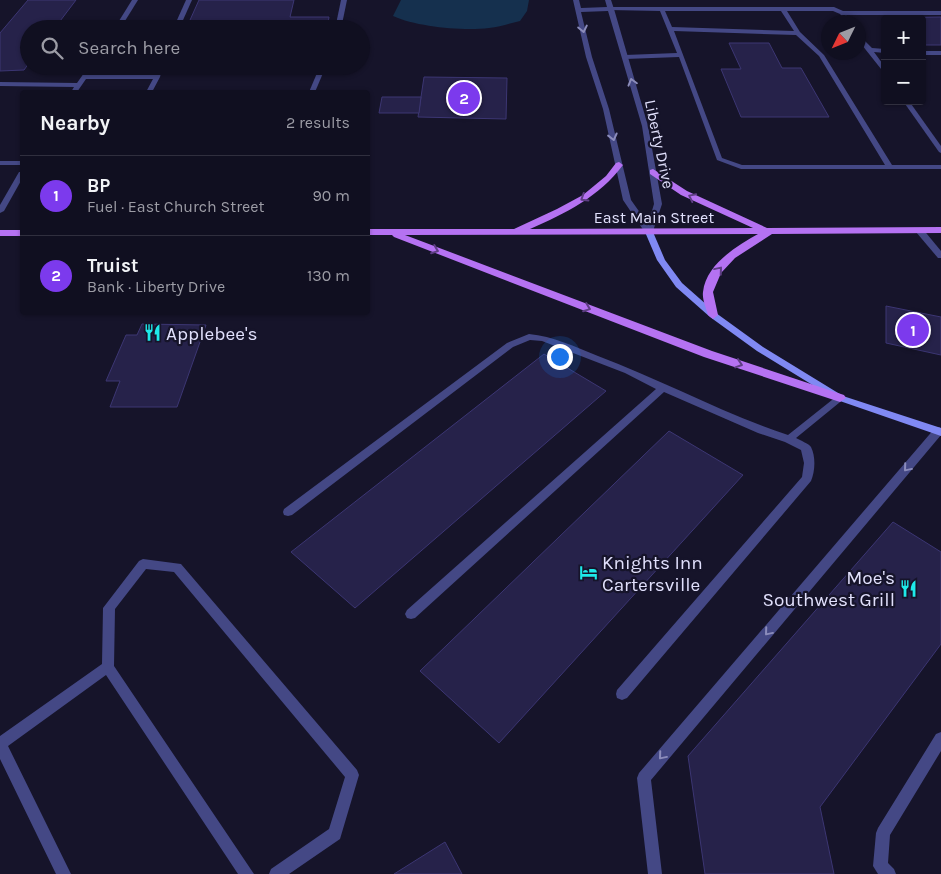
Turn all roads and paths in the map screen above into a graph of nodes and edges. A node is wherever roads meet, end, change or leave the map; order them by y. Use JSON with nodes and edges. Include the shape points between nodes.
{"nodes":[{"id":1,"x":135,"y":0,"type":"edge"},
{"id":2,"x":189,"y":0,"type":"edge"},
{"id":3,"x":344,"y":0,"type":"edge"},
{"id":4,"x":576,"y":0,"type":"edge"},
{"id":5,"x":608,"y":0,"type":"edge"},
{"id":6,"x":611,"y":9,"type":"junction"},
{"id":7,"x":662,"y":9,"type":"junction"},
{"id":8,"x":783,"y":9,"type":"junction"},
{"id":9,"x":579,"y":10,"type":"junction"},
{"id":10,"x":842,"y":13,"type":"joint"},
{"id":11,"x":941,"y":13,"type":"edge"},
{"id":12,"x":123,"y":20,"type":"edge"},
{"id":13,"x":180,"y":20,"type":"edge"},
{"id":14,"x":340,"y":20,"type":"edge"},
{"id":15,"x":670,"y":29,"type":"junction"},
{"id":16,"x":798,"y":33,"type":"junction"},
{"id":17,"x":866,"y":45,"type":"edge"},
{"id":18,"x":870,"y":50,"type":"junction"},
{"id":19,"x":881,"y":51,"type":"edge"},
{"id":20,"x":926,"y":53,"type":"edge"},
{"id":21,"x":941,"y":53,"type":"edge"},
{"id":22,"x":681,"y":55,"type":"junction"},
{"id":23,"x":625,"y":57,"type":"junction"},
{"id":24,"x":881,"y":66,"type":"edge"},
{"id":25,"x":319,"y":75,"type":"edge"},
{"id":26,"x":86,"y":77,"type":"joint"},
{"id":27,"x":158,"y":77,"type":"joint"},
{"id":28,"x":0,"y":84,"type":"edge"},
{"id":29,"x":79,"y":85,"type":"junction"},
{"id":30,"x":75,"y":90,"type":"edge"},
{"id":31,"x":150,"y":90,"type":"edge"},
{"id":32,"x":313,"y":90,"type":"edge"},
{"id":33,"x":909,"y":105,"type":"edge"},
{"id":34,"x":941,"y":151,"type":"edge"},
{"id":35,"x":0,"y":163,"type":"edge"},
{"id":36,"x":20,"y":163,"type":"edge"},
{"id":37,"x":620,"y":165,"type":"junction"},
{"id":38,"x":890,"y":167,"type":"junction"},
{"id":39,"x":941,"y":167,"type":"edge"},
{"id":40,"x":653,"y":172,"type":"junction"},
{"id":41,"x":20,"y":177,"type":"edge"},
{"id":42,"x":0,"y":211,"type":"edge"},
{"id":43,"x":919,"y":230,"type":"junction"},
{"id":44,"x":941,"y":230,"type":"edge"},
{"id":45,"x":769,"y":231,"type":"junction"},
{"id":46,"x":370,"y":232,"type":"edge"},
{"id":47,"x":390,"y":232,"type":"junction"},
{"id":48,"x":514,"y":232,"type":"junction"},
{"id":49,"x":649,"y":232,"type":"junction"},
{"id":50,"x":0,"y":233,"type":"edge"},
{"id":51,"x":20,"y":233,"type":"edge"},
{"id":52,"x":941,"y":256,"type":"edge"},
{"id":53,"x":713,"y":315,"type":"junction"},
{"id":54,"x":663,"y":388,"type":"junction"},
{"id":55,"x":840,"y":398,"type":"junction"},
{"id":56,"x":940,"y":432,"type":"edge"},
{"id":57,"x":789,"y":439,"type":"junction"},
{"id":58,"x":288,"y":512,"type":"dead end"},
{"id":59,"x":412,"y":614,"type":"dead end"},
{"id":60,"x":108,"y":667,"type":"junction"},
{"id":61,"x":622,"y":694,"type":"dead end"},
{"id":62,"x":941,"y":739,"type":"edge"},
{"id":63,"x":0,"y":744,"type":"edge"},
{"id":64,"x":64,"y":874,"type":"edge"},
{"id":65,"x":248,"y":874,"type":"edge"},
{"id":66,"x":276,"y":874,"type":"edge"},
{"id":67,"x":654,"y":874,"type":"edge"},
{"id":68,"x":889,"y":874,"type":"edge"}],
"edges":[{"from":1,"to":12,"type":"street"},
{"from":2,"to":13,"type":"street"},
{"from":3,"to":14,"type":"street"},
{"from":4,"to":9,"type":"street"},
{"from":5,"to":6,"type":"street","name":"Liberty Drive"},
{"from":6,"to":7,"type":"street"},
{"from":6,"to":9,"type":"street"},
{"from":6,"to":23,"type":"street","name":"Liberty Drive"},
{"from":7,"to":8,"type":"street"},
{"from":7,"to":15,"type":"street"},
{"from":8,"to":10,"type":"street","via":[[834,9]]},
{"from":8,"to":16,"type":"street"},
{"from":9,"to":37,"type":"street","one_way":true},
{"from":10,"to":11,"type":"street"},
{"from":15,"to":16,"type":"street"},
{"from":15,"to":22,"type":"street"},
{"from":16,"to":38,"type":"street","via":[[821,55]]},
{"from":17,"to":18,"type":"street"},
{"from":18,"to":19,"type":"street"},
{"from":18,"to":24,"type":"street"},
{"from":20,"to":21,"type":"street"},
{"from":22,"to":23,"type":"street"},
{"from":22,"to":38,"type":"street","via":[[719,159],[741,168]]},
{"from":40,"to":23,"type":"street","name":"Liberty Drive","one_way":true,"via":[[645,126]]},
{"from":25,"to":32,"type":"street"},
{"from":26,"to":27,"type":"street"},
{"from":26,"to":29,"type":"street"},
{"from":27,"to":31,"type":"street"},
{"from":28,"to":29,"type":"street"},
{"from":29,"to":30,"type":"street"},
{"from":33,"to":34,"type":"street"},
{"from":35,"to":36,"type":"street"},
{"from":37,"to":48,"type":"main road","one_way":true,"via":[[600,188],[568,208]]},
{"from":37,"to":49,"type":"street","via":[[627,200]]},
{"from":38,"to":39,"type":"street"},
{"from":45,"to":40,"type":"main road","one_way":true,"via":[[684,193]]},
{"from":40,"to":49,"type":"street","name":"Liberty Drive","via":[[658,204]]},
{"from":41,"to":42,"type":"street"},
{"from":43,"to":44,"type":"main road","name":"East Main Street"},
{"from":43,"to":45,"type":"main road","name":"East Main Street"},
{"from":43,"to":52,"type":"street"},
{"from":45,"to":49,"type":"main road","name":"East Main Street"},
{"from":53,"to":45,"type":"main road","one_way":true,"via":[[708,293],[714,277],[732,256]]},
{"from":46,"to":47,"type":"main road","name":"East Main Street"},
{"from":47,"to":48,"type":"main road","name":"East Main Street"},
{"from":47,"to":55,"type":"main road","one_way":true,"via":[[708,354]]},
{"from":48,"to":49,"type":"main road","name":"East Main Street"},
{"from":49,"to":53,"type":"main road","via":[[670,272],[684,290]]},
{"from":50,"to":51,"type":"main road"},
{"from":53,"to":55,"type":"main road","via":[[760,349]]},
{"from":54,"to":57,"type":"street"},
{"from":54,"to":58,"type":"street","via":[[543,338],[529,338],[510,345]]},
{"from":54,"to":59,"type":"street"},
{"from":55,"to":56,"type":"main road"},
{"from":55,"to":57,"type":"street"},
{"from":56,"to":67,"type":"street","one_way":true,"via":[[644,778]]},
{"from":57,"to":61,"type":"street","via":[[806,448],[807,478]]},
{"from":60,"to":63,"type":"street"},
{"from":60,"to":65,"type":"street"},
{"from":60,"to":66,"type":"street","via":[[109,608],[143,564],[177,567],[352,775],[335,834]]},
{"from":62,"to":68,"type":"street","via":[[883,833],[880,866]]},
{"from":63,"to":64,"type":"street"}]}
